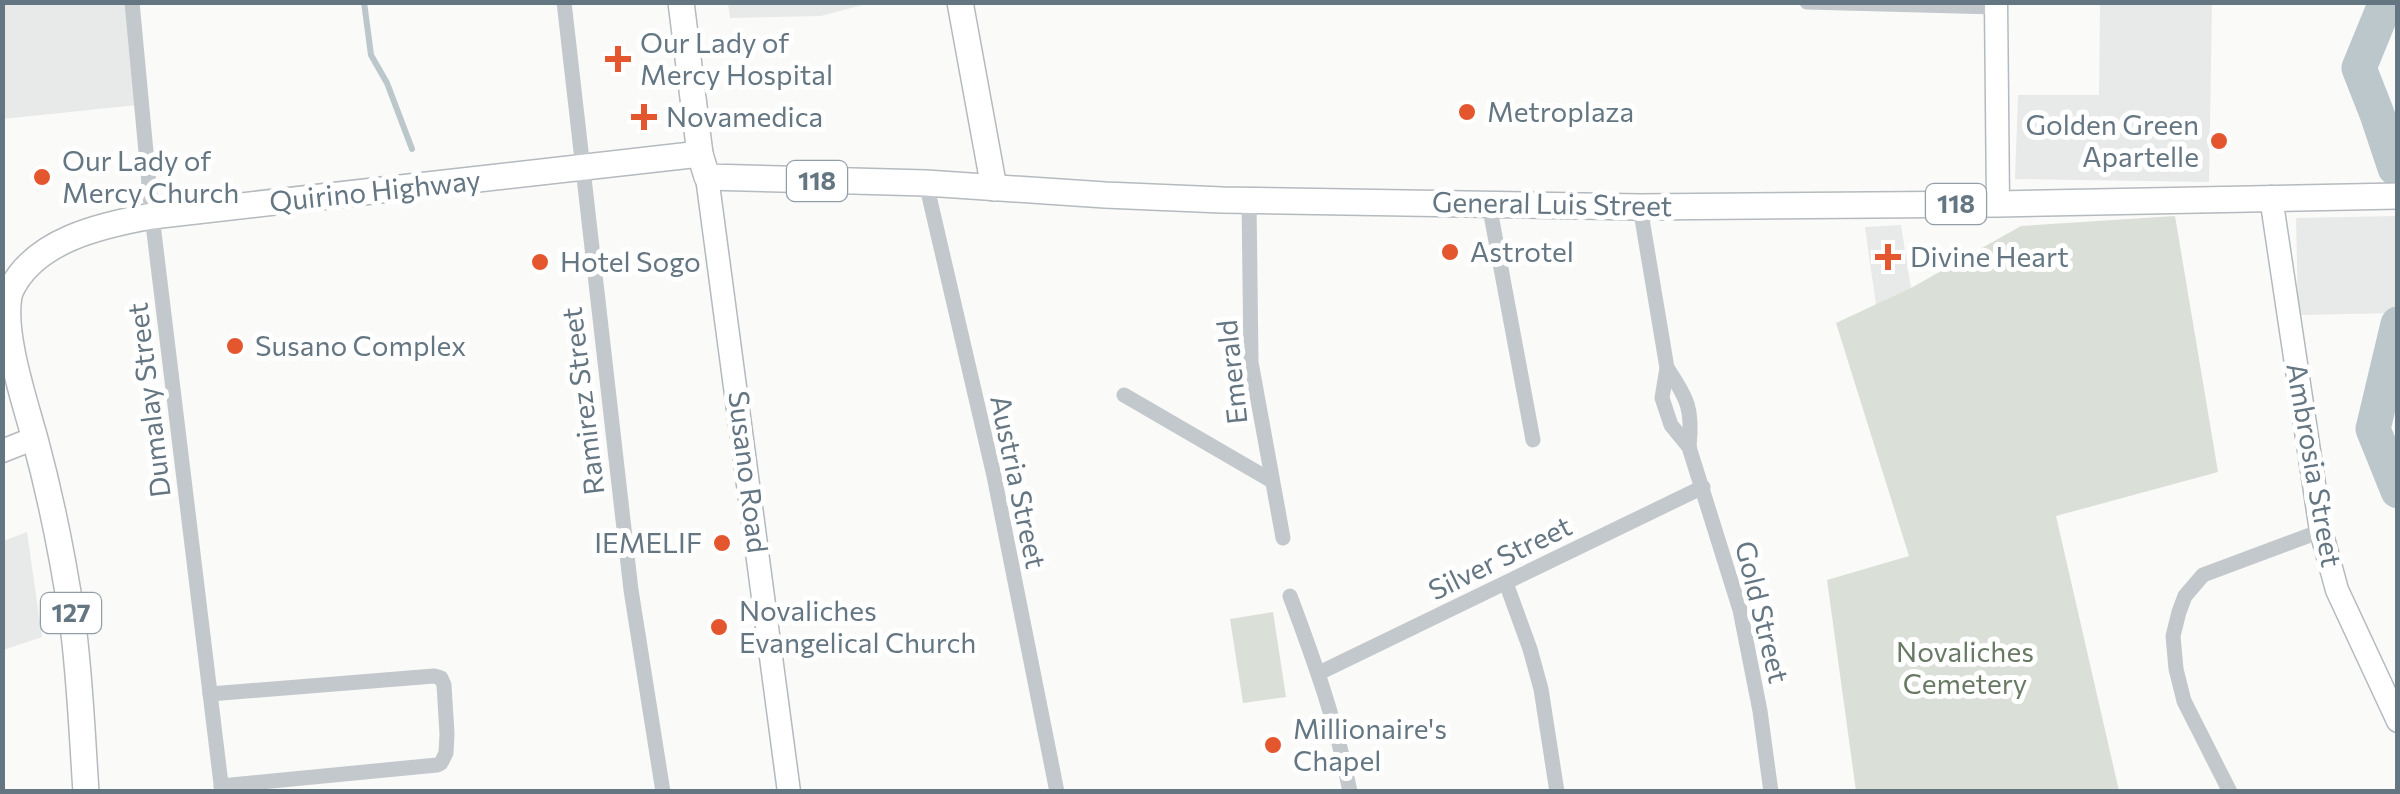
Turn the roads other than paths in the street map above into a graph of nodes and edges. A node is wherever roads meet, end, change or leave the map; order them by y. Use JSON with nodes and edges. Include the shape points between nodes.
{"nodes":[{"id":1,"x":132,"y":2,"type":"edge"},
{"id":2,"x":564,"y":2,"type":"edge"},
{"id":3,"x":681,"y":2,"type":"edge"},
{"id":4,"x":960,"y":2,"type":"edge"},
{"id":5,"x":1807,"y":2,"type":"edge"},
{"id":6,"x":1996,"y":5,"type":"edge"},
{"id":7,"x":704,"y":166,"type":"junction"},
{"id":8,"x":582,"y":168,"type":"junction"},
{"id":9,"x":926,"y":184,"type":"junction"},
{"id":10,"x":994,"y":188,"type":"junction"},
{"id":11,"x":2398,"y":196,"type":"edge"},
{"id":12,"x":2272,"y":197,"type":"junction"},
{"id":13,"x":1249,"y":200,"type":"junction"},
{"id":14,"x":1489,"y":204,"type":"junction"},
{"id":15,"x":1998,"y":204,"type":"junction"},
{"id":16,"x":1640,"y":207,"type":"junction"},
{"id":17,"x":152,"y":216,"type":"junction"},
{"id":18,"x":6,"y":291,"type":"edge"},
{"id":19,"x":1124,"y":395,"type":"dead end"},
{"id":20,"x":35,"y":438,"type":"junction"},
{"id":21,"x":1533,"y":440,"type":"dead end"},
{"id":22,"x":2,"y":452,"type":"edge"},
{"id":23,"x":1272,"y":481,"type":"junction"},
{"id":24,"x":1703,"y":487,"type":"junction"},
{"id":25,"x":2321,"y":531,"type":"junction"},
{"id":26,"x":1282,"y":538,"type":"dead end"},
{"id":27,"x":1506,"y":583,"type":"junction"},
{"id":28,"x":1290,"y":596,"type":"dead end"},
{"id":29,"x":1319,"y":673,"type":"junction"},
{"id":30,"x":210,"y":694,"type":"junction"},
{"id":31,"x":2398,"y":721,"type":"edge"},
{"id":32,"x":221,"y":789,"type":"edge"},
{"id":33,"x":86,"y":792,"type":"edge"},
{"id":34,"x":664,"y":792,"type":"edge"},
{"id":35,"x":789,"y":792,"type":"edge"},
{"id":36,"x":1056,"y":792,"type":"edge"},
{"id":37,"x":1350,"y":792,"type":"edge"},
{"id":38,"x":1557,"y":792,"type":"edge"},
{"id":39,"x":1771,"y":792,"type":"edge"},
{"id":40,"x":2230,"y":792,"type":"edge"}],
"edges":[{"from":1,"to":17,"type":"street","name":"Dumalay Street"},
{"from":2,"to":8,"type":"street","name":"Ramirez Street"},
{"from":3,"to":7,"type":"main road"},
{"from":4,"to":10,"type":"main road"},
{"from":5,"to":6,"type":"street"},
{"from":6,"to":15,"type":"street"},
{"from":7,"to":8,"type":"main road","name":"Quirino Highway","number":"127"},
{"from":7,"to":9,"type":"main road","name":"General Luis Street","number":"118"},
{"from":7,"to":35,"type":"street","name":"Susano Road"},
{"from":8,"to":17,"type":"main road","name":"Quirino Highway","number":"127"},
{"from":8,"to":34,"type":"street","name":"Ramirez Street","via":[[631,590]]},
{"from":9,"to":10,"type":"main road","name":"General Luis Street","number":"118"},
{"from":9,"to":36,"type":"street","name":"Austria Street","via":[[994,476]]},
{"from":10,"to":13,"type":"main road","name":"General Luis Street","number":"118"},
{"from":11,"to":12,"type":"main road","name":"General Luis Street","number":"118"},
{"from":12,"to":15,"type":"main road","name":"General Luis Street","number":"118"},
{"from":12,"to":25,"type":"street","name":"Ambrosia Street"},
{"from":13,"to":14,"type":"main road","name":"General Luis Street","number":"118"},
{"from":13,"to":23,"type":"street","name":"Emerald","via":[[1251,362]]},
{"from":14,"to":16,"type":"main road","name":"General Luis Street","number":"118"},
{"from":14,"to":21,"type":"street"},
{"from":15,"to":16,"type":"main road","name":"General Luis Street","number":"118"},
{"from":16,"to":24,"type":"street","name":"Gold Street","via":[[1667,368],[1662,398]]},
{"from":17,"to":18,"type":"main road","name":"Quirino Highway","number":"127","via":[[52,248]]},
{"from":17,"to":30,"type":"street","name":"Dumalay Street"},
{"from":18,"to":20,"type":"main road","name":"Quirino Highway","number":"127","via":[[8,338]]},
{"from":19,"to":23,"type":"street"},
{"from":20,"to":22,"type":"street"},
{"from":20,"to":33,"type":"main road","name":"Quirino Highway","number":"127","via":[[72,619]]},
{"from":23,"to":26,"type":"street","name":"Emerald"},
{"from":24,"to":27,"type":"street","name":"Silver Street"},
{"from":24,"to":39,"type":"street","name":"Gold Street","via":[[1744,626]]},
{"from":25,"to":31,"type":"street","name":"Ambrosia Street","via":[[2337,590]]},
{"from":25,"to":40,"type":"street","via":[[2203,575],[2179,612],[2174,636],[2184,702]]},
{"from":27,"to":29,"type":"street","name":"Silver Street"},
{"from":27,"to":38,"type":"street","via":[[1541,689]]},
{"from":28,"to":29,"type":"street"},
{"from":29,"to":37,"type":"street"},
{"from":30,"to":32,"type":"street","name":"Dumalay Street"},
{"from":30,"to":32,"type":"street","via":[[434,676],[444,685],[442,763]]}]}
